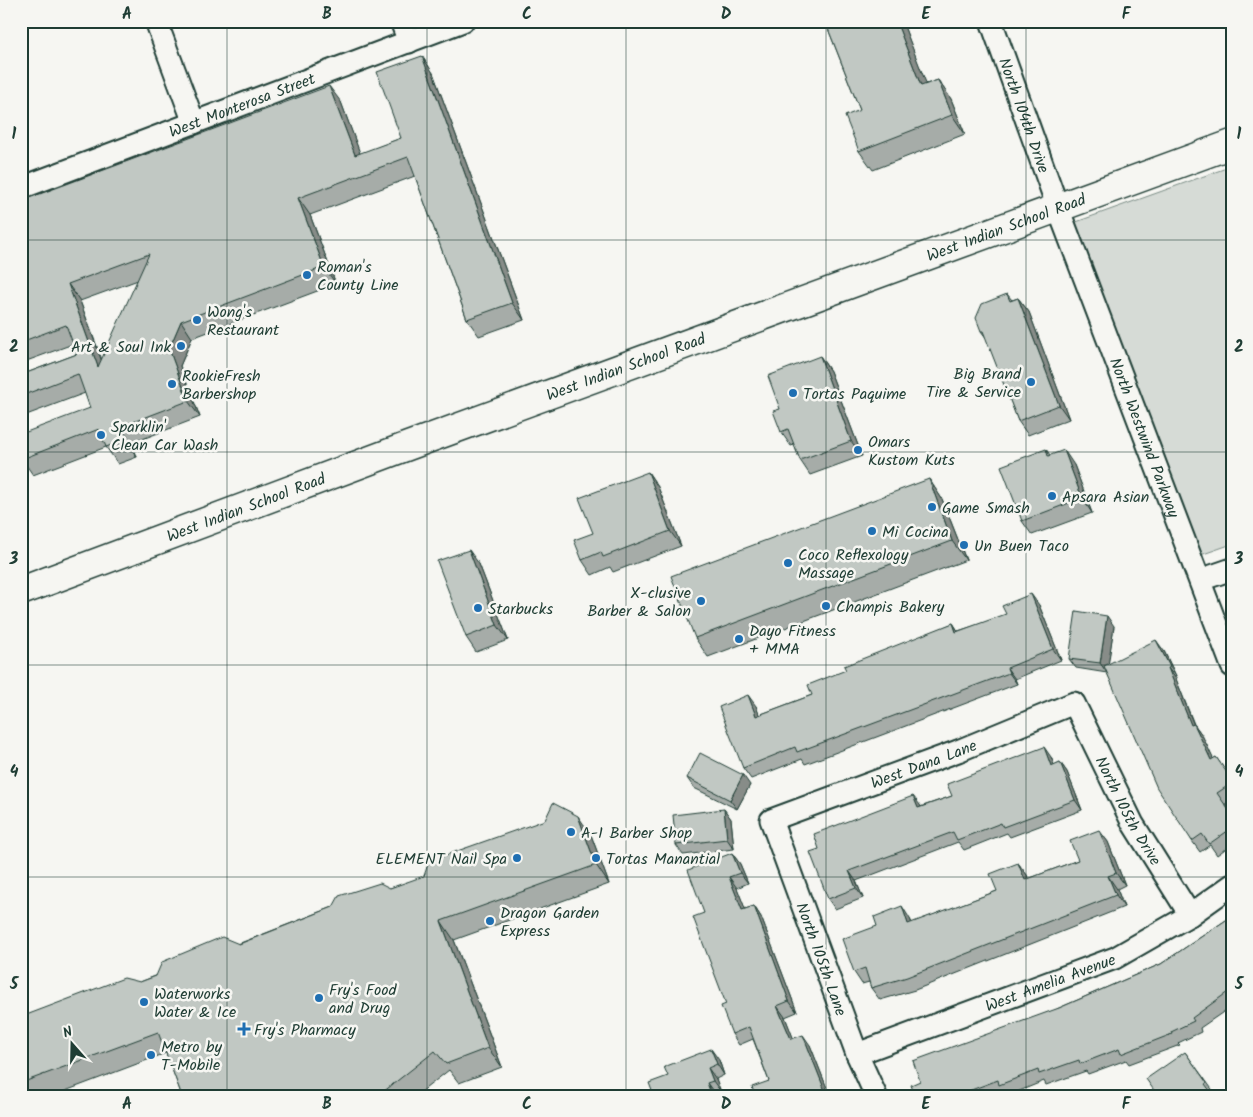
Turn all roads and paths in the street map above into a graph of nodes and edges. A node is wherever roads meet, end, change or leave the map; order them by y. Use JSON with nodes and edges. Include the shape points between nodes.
{"nodes":[{"id":1,"x":156,"y":21,"type":"edge"},
{"id":2,"x":401,"y":21,"type":"edge"},
{"id":3,"x":463,"y":21,"type":"edge"},
{"id":4,"x":991,"y":21,"type":"edge"},
{"id":5,"x":409,"y":42,"type":"junction"},
{"id":6,"x":194,"y":123,"type":"junction"},
{"id":7,"x":1232,"y":144,"type":"edge"},
{"id":8,"x":21,"y":188,"type":"edge"},
{"id":9,"x":1058,"y":208,"type":"junction"},
{"id":10,"x":1232,"y":569,"type":"edge"},
{"id":11,"x":1200,"y":580,"type":"junction"},
{"id":12,"x":21,"y":591,"type":"edge"},
{"id":13,"x":1232,"y":666,"type":"edge"},
{"id":14,"x":1074,"y":703,"type":"joint"},
{"id":15,"x":771,"y":820,"type":"joint"},
{"id":16,"x":1232,"y":885,"type":"edge"},
{"id":17,"x":1190,"y":915,"type":"junction"},
{"id":18,"x":857,"y":1054,"type":"junction"},
{"id":19,"x":876,"y":1096,"type":"edge"}],
"edges":[{"from":1,"to":6,"type":"street"},
{"from":2,"to":5,"type":"street"},
{"from":3,"to":5,"type":"street","name":"West Monterosa Street"},
{"from":4,"to":9,"type":"street","name":"North 104th Drive"},
{"from":5,"to":6,"type":"street","name":"West Monterosa Street"},
{"from":6,"to":8,"type":"street","name":"West Monterosa Street"},
{"from":7,"to":9,"type":"main road","name":"West Indian School Road"},
{"from":9,"to":11,"type":"street","name":"North Westwind Parkway"},
{"from":9,"to":12,"type":"main road","name":"West Indian School Road"},
{"from":10,"to":11,"type":"street"},
{"from":11,"to":13,"type":"street","name":"North Westwind Parkway"},
{"from":14,"to":15,"type":"street","name":"West Dana Lane","via":[[958,751]]},
{"from":14,"to":17,"type":"street","name":"North 105th Drive","via":[[1132,824]]},
{"from":15,"to":18,"type":"street","name":"North 105th Lane"},
{"from":16,"to":17,"type":"street","name":"West Amelia Avenue"},
{"from":17,"to":18,"type":"street","name":"West Amelia Avenue","via":[[1115,958]]},
{"from":18,"to":19,"type":"street","name":"North 105th Lane"}]}
